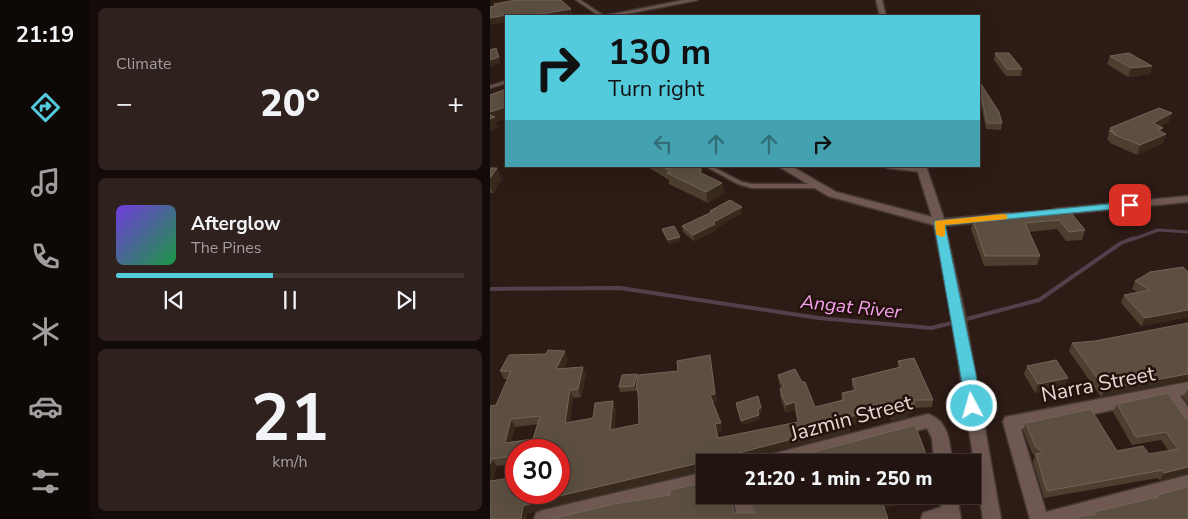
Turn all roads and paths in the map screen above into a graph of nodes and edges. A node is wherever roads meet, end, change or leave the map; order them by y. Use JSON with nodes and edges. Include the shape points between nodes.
{"nodes":[{"id":1,"x":578,"y":0,"type":"edge"},
{"id":2,"x":695,"y":0,"type":"edge"},
{"id":3,"x":879,"y":0,"type":"edge"},
{"id":4,"x":602,"y":15,"type":"edge"},
{"id":5,"x":610,"y":15,"type":"edge"},
{"id":6,"x":883,"y":15,"type":"edge"},
{"id":7,"x":505,"y":82,"type":"edge"},
{"id":8,"x":490,"y":87,"type":"edge"},
{"id":9,"x":709,"y":167,"type":"edge"},
{"id":10,"x":785,"y":167,"type":"edge"},
{"id":11,"x":904,"y":167,"type":"edge"},
{"id":12,"x":922,"y":168,"type":"edge"},
{"id":13,"x":816,"y":186,"type":"junction"},
{"id":14,"x":1188,"y":199,"type":"edge"},
{"id":15,"x":1044,"y":213,"type":"edge"},
{"id":16,"x":1025,"y":215,"type":"edge"},
{"id":17,"x":939,"y":223,"type":"junction"},
{"id":18,"x":1188,"y":388,"type":"edge"},
{"id":19,"x":1168,"y":391,"type":"junction"},
{"id":20,"x":1188,"y":420,"type":"edge"},
{"id":21,"x":802,"y":454,"type":"edge"},
{"id":22,"x":942,"y":454,"type":"edge"},
{"id":23,"x":696,"y":482,"type":"edge"},
{"id":24,"x":1188,"y":483,"type":"edge"},
{"id":25,"x":744,"y":504,"type":"edge"},
{"id":26,"x":950,"y":509,"type":"edge"},
{"id":27,"x":571,"y":515,"type":"edge"},
{"id":28,"x":543,"y":519,"type":"edge"},
{"id":29,"x":746,"y":519,"type":"edge"},
{"id":30,"x":930,"y":519,"type":"edge"},
{"id":31,"x":992,"y":519,"type":"edge"},
{"id":32,"x":1039,"y":519,"type":"edge"},
{"id":33,"x":1051,"y":519,"type":"edge"}],
"edges":[{"from":1,"to":4,"type":"lane"},
{"from":2,"to":5,"type":"street"},
{"from":3,"to":6,"type":"street"},
{"from":7,"to":8,"type":"lane"},
{"from":9,"to":13,"type":"lane","via":[[752,186]]},
{"from":10,"to":13,"type":"street"},
{"from":11,"to":12,"type":"lane"},
{"from":12,"to":17,"type":"street"},
{"from":13,"to":17,"type":"street","via":[[846,199]]},
{"from":14,"to":15,"type":"street"},
{"from":16,"to":17,"type":"street"},
{"from":17,"to":31,"type":"street","via":[[969,375]]},
{"from":18,"to":19,"type":"street","name":"Narra Street"},
{"from":19,"to":20,"type":"street"},
{"from":19,"to":32,"type":"street","name":"Narra Street","via":[[1011,422]]},
{"from":21,"to":22,"type":"street","name":"Jazmin Street","via":[[928,421],[938,430]]},
{"from":23,"to":27,"type":"street"},
{"from":24,"to":33,"type":"street"},
{"from":25,"to":29,"type":"street"},
{"from":26,"to":30,"type":"street"},
{"from":27,"to":28,"type":"street"}]}
